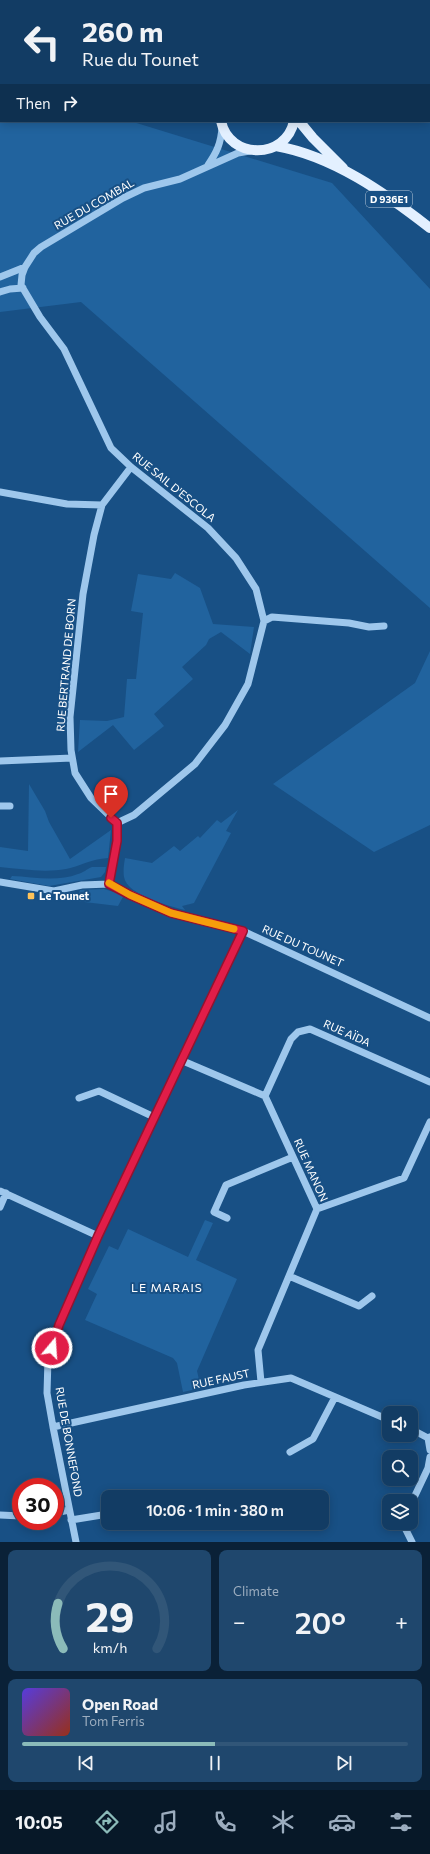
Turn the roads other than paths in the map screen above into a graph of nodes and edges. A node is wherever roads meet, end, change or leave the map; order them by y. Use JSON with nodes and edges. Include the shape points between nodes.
{"nodes":[{"id":1,"x":294,"y":122,"type":"edge"},
{"id":2,"x":300,"y":122,"type":"edge"},
{"id":3,"x":222,"y":124,"type":"edge"},
{"id":4,"x":276,"y":146,"type":"junction"},
{"id":5,"x":251,"y":150,"type":"junction"},
{"id":6,"x":208,"y":166,"type":"junction"},
{"id":7,"x":347,"y":172,"type":"junction"},
{"id":8,"x":430,"y":228,"type":"edge"},
{"id":9,"x":25,"y":267,"type":"junction"},
{"id":10,"x":0,"y":277,"type":"edge"},
{"id":11,"x":23,"y":288,"type":"junction"},
{"id":12,"x":0,"y":292,"type":"edge"},
{"id":13,"x":131,"y":467,"type":"junction"},
{"id":14,"x":0,"y":492,"type":"edge"},
{"id":15,"x":102,"y":505,"type":"junction"},
{"id":16,"x":264,"y":621,"type":"junction"},
{"id":17,"x":384,"y":626,"type":"dead end"},
{"id":18,"x":72,"y":758,"type":"junction"},
{"id":19,"x":0,"y":761,"type":"edge"},
{"id":20,"x":0,"y":806,"type":"edge"},
{"id":21,"x":10,"y":806,"type":"dead end"},
{"id":22,"x":117,"y":823,"type":"junction"},
{"id":23,"x":0,"y":882,"type":"edge"},
{"id":24,"x":109,"y":884,"type":"junction"},
{"id":25,"x":243,"y":931,"type":"junction"},
{"id":26,"x":430,"y":1018,"type":"edge"},
{"id":27,"x":183,"y":1061,"type":"junction"},
{"id":28,"x":430,"y":1082,"type":"edge"},
{"id":29,"x":265,"y":1096,"type":"junction"},
{"id":30,"x":79,"y":1098,"type":"dead end"},
{"id":31,"x":154,"y":1117,"type":"junction"},
{"id":32,"x":430,"y":1122,"type":"edge"},
{"id":33,"x":293,"y":1157,"type":"junction"},
{"id":34,"x":3,"y":1192,"type":"edge"},
{"id":35,"x":0,"y":1207,"type":"edge"},
{"id":36,"x":317,"y":1209,"type":"junction"},
{"id":37,"x":227,"y":1218,"type":"dead end"},
{"id":38,"x":98,"y":1236,"type":"junction"},
{"id":39,"x":289,"y":1276,"type":"junction"},
{"id":40,"x":372,"y":1296,"type":"dead end"},
{"id":41,"x":261,"y":1382,"type":"junction"},
{"id":42,"x":335,"y":1396,"type":"junction"},
{"id":43,"x":382,"y":1417,"type":"edge"},
{"id":44,"x":53,"y":1427,"type":"junction"},
{"id":45,"x":418,"y":1432,"type":"edge"},
{"id":46,"x":429,"y":1438,"type":"edge"},
{"id":47,"x":430,"y":1450,"type":"edge"},
{"id":48,"x":290,"y":1452,"type":"dead end"},
{"id":49,"x":430,"y":1457,"type":"edge"},
{"id":50,"x":416,"y":1494,"type":"edge"},
{"id":51,"x":69,"y":1510,"type":"junction"},
{"id":52,"x":64,"y":1511,"type":"edge"},
{"id":53,"x":0,"y":1515,"type":"edge"},
{"id":54,"x":101,"y":1515,"type":"edge"},
{"id":55,"x":12,"y":1516,"type":"edge"},
{"id":56,"x":71,"y":1520,"type":"junction"},
{"id":57,"x":406,"y":1530,"type":"edge"},
{"id":58,"x":76,"y":1542,"type":"edge"},
{"id":59,"x":412,"y":1542,"type":"edge"}],
"edges":[{"from":1,"to":4,"type":"main road","via":[[286,138]]},
{"from":2,"to":7,"type":"main road","number":"D 936E1"},
{"from":3,"to":5,"type":"main road","via":[[229,138],[239,146]]},
{"from":3,"to":6,"type":"street","via":[[222,140]]},
{"from":4,"to":5,"type":"main road","via":[[268,150]]},
{"from":4,"to":7,"type":"main road","number":"D 936E1","via":[[304,153]]},
{"from":5,"to":6,"type":"street","name":"RUE DU COMBAL"},
{"from":6,"to":9,"type":"street","name":"RUE DU COMBAL","via":[[180,179],[144,188],[123,198],[41,247]]},
{"from":7,"to":8,"type":"main road","number":"D 936E1"},
{"from":9,"to":10,"type":"street"},
{"from":9,"to":11,"type":"street","via":[[22,275]]},
{"from":11,"to":12,"type":"street"},
{"from":11,"to":13,"type":"street","name":"RUE SAIL D'ESCOLA","via":[[40,317],[64,349],[111,448]]},
{"from":13,"to":15,"type":"street","name":"RUE BERTRAND DE BORN"},
{"from":13,"to":16,"type":"street","name":"RUE SAIL D'ESCOLA","via":[[208,528],[236,558],[256,589]]},
{"from":14,"to":15,"type":"street","via":[[67,504]]},
{"from":15,"to":18,"type":"street","name":"RUE BERTRAND DE BORN","via":[[83,594],[75,661],[70,717]]},
{"from":16,"to":17,"type":"street","via":[[272,617],[369,627]]},
{"from":16,"to":22,"type":"street","name":"RUE SAIL D'ESCOLA","via":[[248,684],[225,725],[195,764],[134,815]]},
{"from":18,"to":19,"type":"street"},
{"from":18,"to":22,"type":"street","name":"RUE BERTRAND DE BORN","via":[[74,773],[91,798]]},
{"from":20,"to":21,"type":"street"},
{"from":22,"to":24,"type":"street","via":[[117,841]]},
{"from":23,"to":24,"type":"street","name":"RUE DU TOUNET","via":[[54,891],[82,885]]},
{"from":24,"to":25,"type":"street","name":"RUE DU TOUNET","via":[[171,913]]},
{"from":25,"to":26,"type":"street","name":"RUE DU TOUNET"},
{"from":25,"to":27,"type":"street","name":"RUE DE BONNEFOND"},
{"from":27,"to":29,"type":"street"},
{"from":27,"to":31,"type":"street","name":"RUE DE BONNEFOND"},
{"from":28,"to":29,"type":"street","name":"RUE AÏDA","via":[[310,1028],[298,1032],[291,1039]]},
{"from":29,"to":33,"type":"street","name":"RUE MANON"},
{"from":30,"to":31,"type":"street","via":[[99,1091]]},
{"from":31,"to":38,"type":"street","name":"RUE DE BONNEFOND"},
{"from":32,"to":36,"type":"street","via":[[404,1178]]},
{"from":33,"to":36,"type":"street","name":"RUE MANON"},
{"from":33,"to":37,"type":"street","via":[[226,1185],[214,1212]]},
{"from":34,"to":35,"type":"street"},
{"from":34,"to":38,"type":"street"},
{"from":36,"to":39,"type":"street","name":"RUE MANON"},
{"from":38,"to":44,"type":"street","name":"RUE DE BONNEFOND","via":[[59,1325],[48,1359],[48,1393]]},
{"from":39,"to":40,"type":"street","via":[[359,1306]]},
{"from":39,"to":41,"type":"street","name":"RUE MANON","via":[[258,1350]]},
{"from":41,"to":42,"type":"street","name":"RUE FAUST","via":[[291,1378]]},
{"from":41,"to":44,"type":"street","name":"RUE FAUST"},
{"from":42,"to":43,"type":"street","name":"RUE FAUST"},
{"from":42,"to":48,"type":"street","via":[[313,1439]]},
{"from":44,"to":51,"type":"street","name":"RUE DE BONNEFOND"},
{"from":45,"to":46,"type":"street"},
{"from":46,"to":47,"type":"street"},
{"from":49,"to":50,"type":"street","via":[[428,1468]]},
{"from":51,"to":52,"type":"street"},
{"from":51,"to":56,"type":"street","name":"RUE DE BONNEFOND"},
{"from":53,"to":55,"type":"street"},
{"from":54,"to":56,"type":"street"},
{"from":56,"to":58,"type":"street","name":"RUE DE BONNEFOND"},
{"from":57,"to":59,"type":"street"}]}
